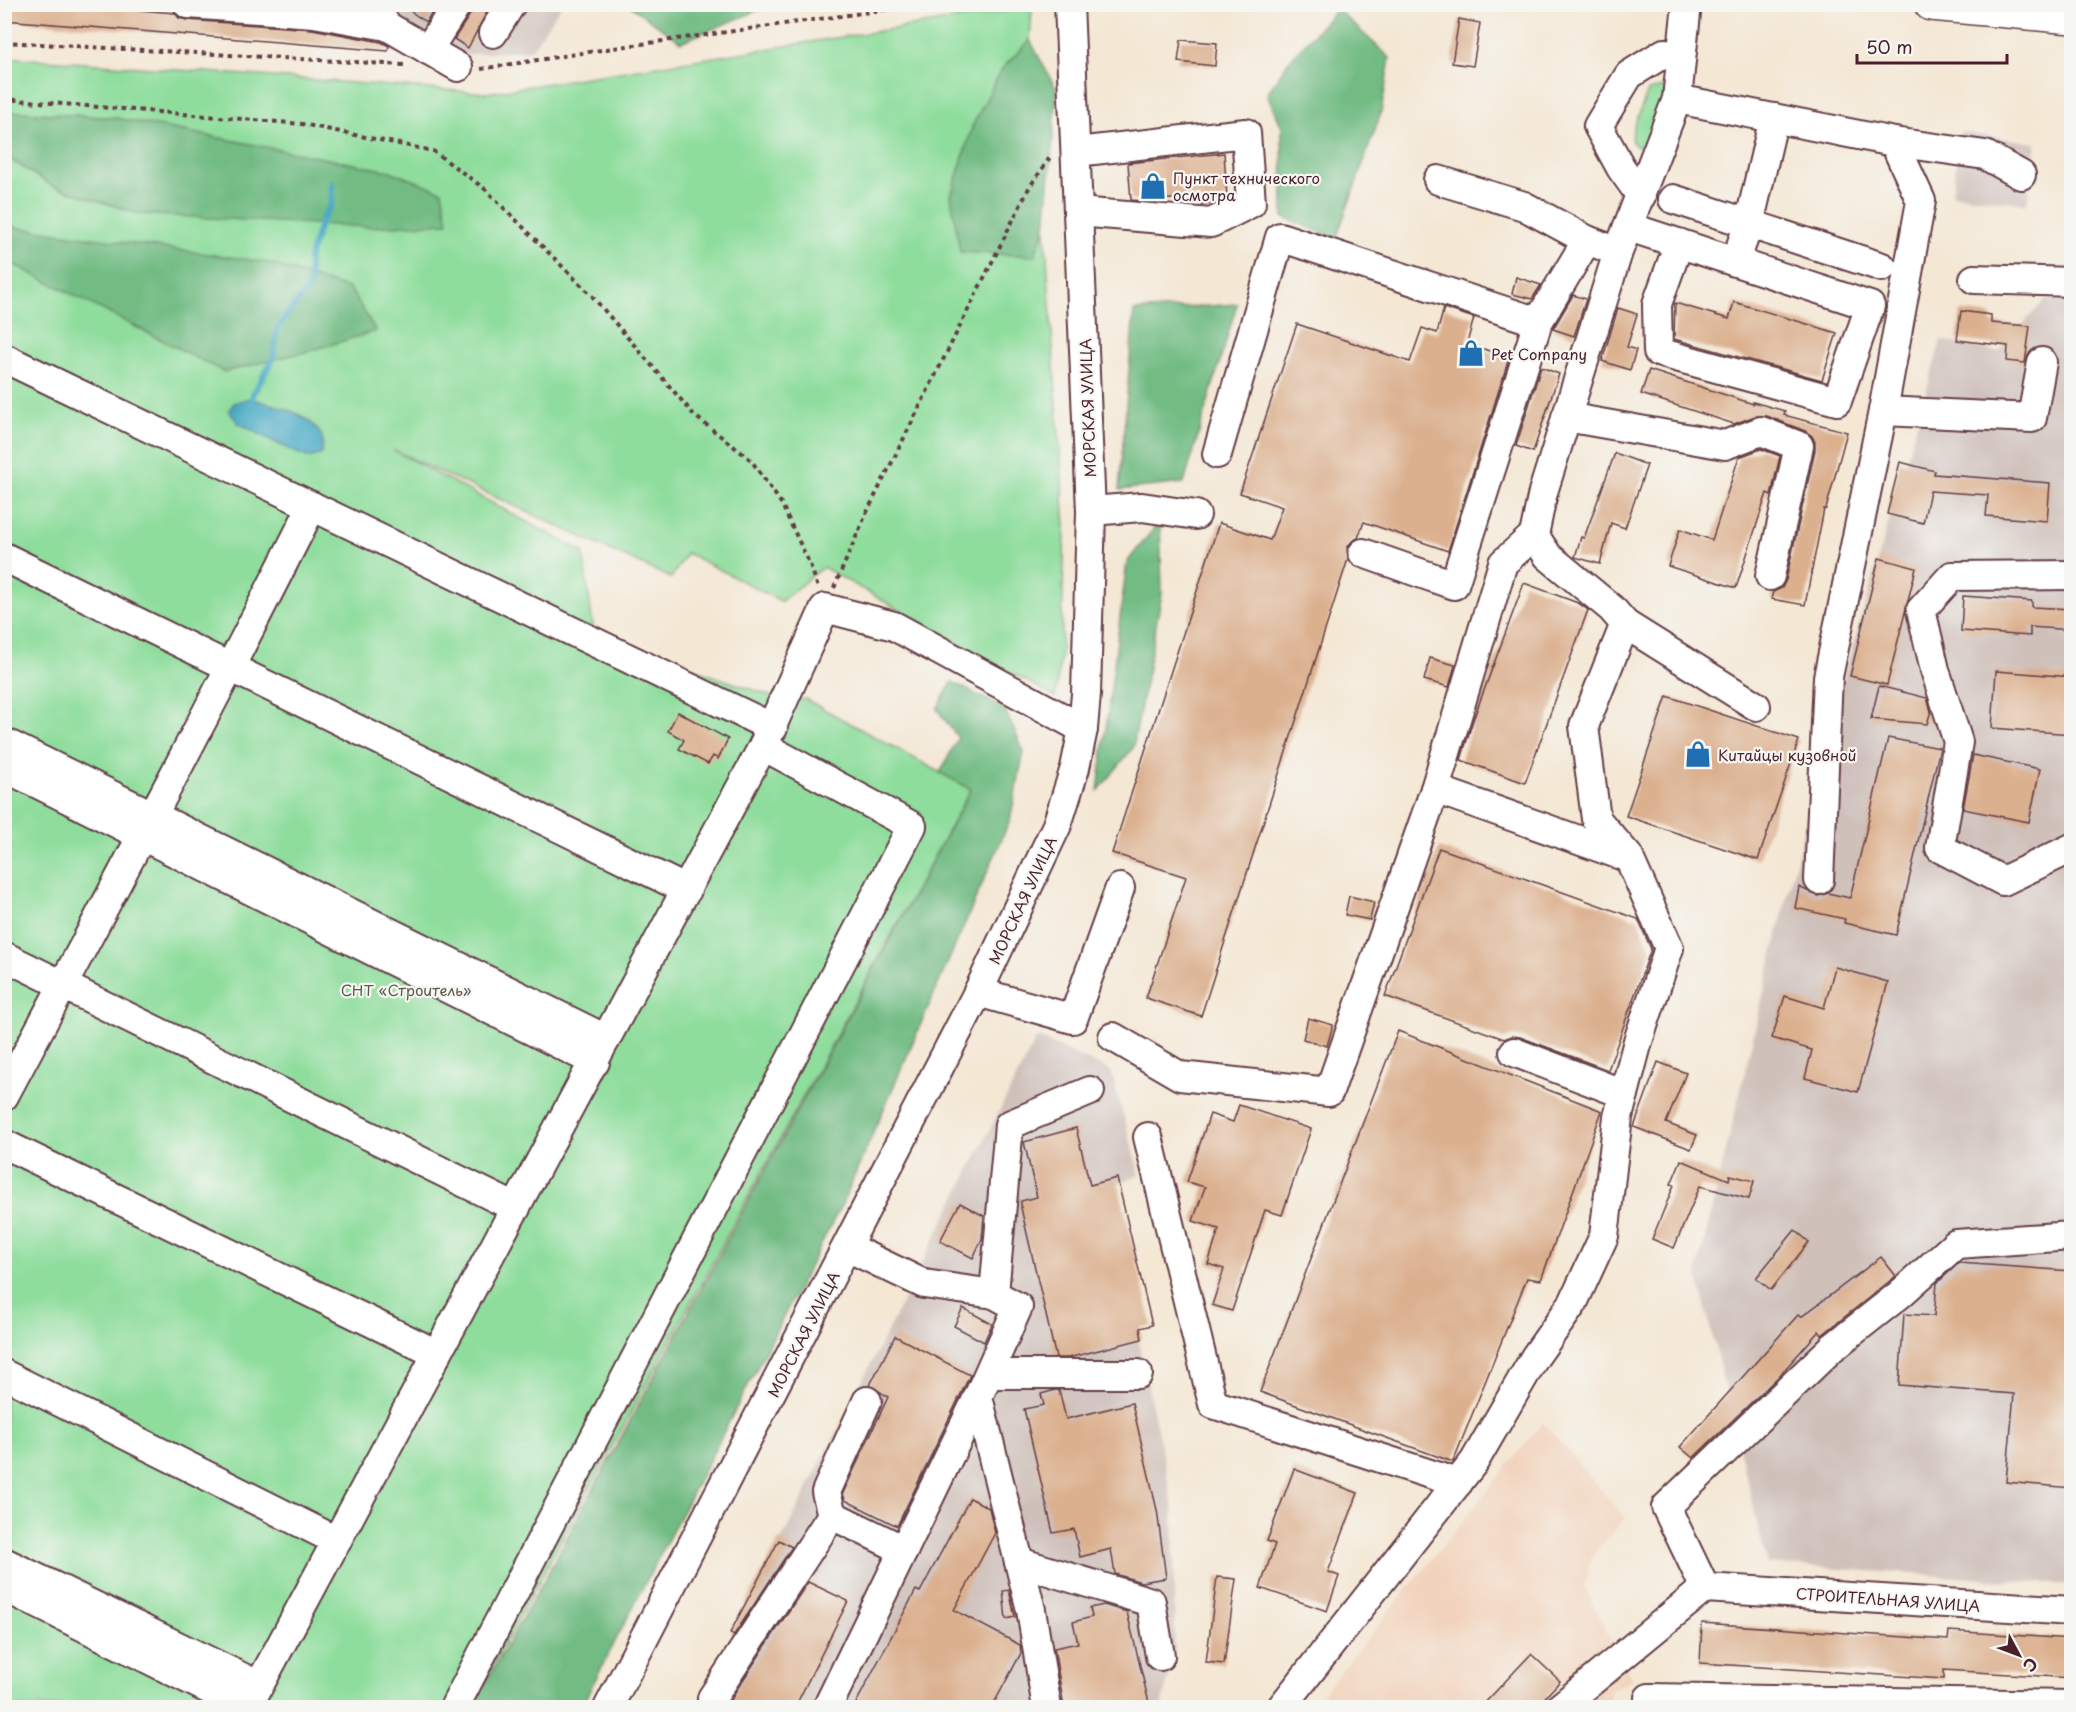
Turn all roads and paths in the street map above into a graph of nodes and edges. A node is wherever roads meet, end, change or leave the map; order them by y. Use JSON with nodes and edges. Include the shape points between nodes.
{"nodes":[{"id":1,"x":188,"y":4,"type":"edge"},
{"id":2,"x":458,"y":4,"type":"edge"},
{"id":3,"x":511,"y":4,"type":"edge"},
{"id":4,"x":926,"y":4,"type":"edge"},
{"id":5,"x":1069,"y":4,"type":"edge"},
{"id":6,"x":1687,"y":4,"type":"edge"},
{"id":7,"x":1931,"y":4,"type":"edge"},
{"id":8,"x":1966,"y":6,"type":"edge"},
{"id":9,"x":310,"y":9,"type":"edge"},
{"id":10,"x":378,"y":11,"type":"edge"},
{"id":11,"x":2072,"y":17,"type":"edge"},
{"id":12,"x":493,"y":33,"type":"dead end"},
{"id":13,"x":4,"y":42,"type":"edge"},
{"id":14,"x":1682,"y":55,"type":"junction"},
{"id":15,"x":419,"y":58,"type":"junction"},
{"id":16,"x":458,"y":68,"type":"joint"},
{"id":17,"x":4,"y":99,"type":"edge"},
{"id":18,"x":1677,"y":99,"type":"junction"},
{"id":19,"x":1774,"y":118,"type":"junction"},
{"id":20,"x":1074,"y":123,"type":"junction"},
{"id":21,"x":1894,"y":142,"type":"junction"},
{"id":22,"x":1076,"y":152,"type":"junction"},
{"id":23,"x":2021,"y":175,"type":"dead end"},
{"id":24,"x":1438,"y":180,"type":"dead end"},
{"id":25,"x":1641,"y":196,"type":"junction"},
{"id":26,"x":1673,"y":199,"type":"dead end"},
{"id":27,"x":1078,"y":212,"type":"junction"},
{"id":28,"x":1749,"y":224,"type":"junction"},
{"id":29,"x":1587,"y":240,"type":"junction"},
{"id":30,"x":1624,"y":240,"type":"junction"},
{"id":31,"x":1679,"y":243,"type":"junction"},
{"id":32,"x":1735,"y":262,"type":"junction"},
{"id":33,"x":1882,"y":267,"type":"dead end"},
{"id":34,"x":1974,"y":279,"type":"dead end"},
{"id":35,"x":2072,"y":282,"type":"edge"},
{"id":36,"x":1538,"y":321,"type":"junction"},
{"id":37,"x":4,"y":358,"type":"edge"},
{"id":38,"x":2042,"y":362,"type":"dead end"},
{"id":39,"x":1883,"y":411,"type":"junction"},
{"id":40,"x":1566,"y":417,"type":"junction"},
{"id":41,"x":1216,"y":454,"type":"dead end"},
{"id":42,"x":312,"y":506,"type":"junction"},
{"id":43,"x":1091,"y":511,"type":"junction"},
{"id":44,"x":1196,"y":515,"type":"dead end"},
{"id":45,"x":1534,"y":536,"type":"junction"},
{"id":46,"x":1363,"y":554,"type":"dead end"},
{"id":47,"x":4,"y":557,"type":"edge"},
{"id":48,"x":2072,"y":575,"type":"edge"},
{"id":49,"x":1770,"y":576,"type":"dead end"},
{"id":50,"x":825,"y":608,"type":"junction"},
{"id":51,"x":1625,"y":624,"type":"junction"},
{"id":52,"x":232,"y":667,"type":"junction"},
{"id":53,"x":1756,"y":706,"type":"dead end"},
{"id":54,"x":1083,"y":729,"type":"junction"},
{"id":55,"x":768,"y":737,"type":"junction"},
{"id":56,"x":4,"y":742,"type":"edge"},
{"id":57,"x":4,"y":766,"type":"edge"},
{"id":58,"x":1435,"y":789,"type":"junction"},
{"id":59,"x":146,"y":825,"type":"junction"},
{"id":60,"x":2072,"y":848,"type":"edge"},
{"id":61,"x":1629,"y":858,"type":"junction"},
{"id":62,"x":1819,"y":880,"type":"dead end"},
{"id":63,"x":1120,"y":888,"type":"dead end"},
{"id":64,"x":687,"y":890,"type":"junction"},
{"id":65,"x":4,"y":956,"type":"edge"},
{"id":66,"x":63,"y":986,"type":"junction"},
{"id":67,"x":978,"y":992,"type":"junction"},
{"id":68,"x":1113,"y":1037,"type":"dead end"},
{"id":69,"x":601,"y":1051,"type":"junction"},
{"id":70,"x":1514,"y":1052,"type":"dead end"},
{"id":71,"x":1090,"y":1091,"type":"dead end"},
{"id":72,"x":1624,"y":1094,"type":"junction"},
{"id":73,"x":4,"y":1096,"type":"edge"},
{"id":74,"x":1148,"y":1137,"type":"dead end"},
{"id":75,"x":4,"y":1144,"type":"edge"},
{"id":76,"x":4,"y":1165,"type":"edge"},
{"id":77,"x":516,"y":1208,"type":"junction"},
{"id":78,"x":2072,"y":1236,"type":"edge"},
{"id":79,"x":848,"y":1247,"type":"junction"},
{"id":80,"x":994,"y":1294,"type":"junction"},
{"id":81,"x":433,"y":1363,"type":"junction"},
{"id":82,"x":4,"y":1374,"type":"edge"},
{"id":83,"x":1138,"y":1374,"type":"dead end"},
{"id":84,"x":983,"y":1385,"type":"junction"},
{"id":85,"x":867,"y":1401,"type":"dead end"},
{"id":86,"x":1458,"y":1483,"type":"junction"},
{"id":87,"x":832,"y":1515,"type":"junction"},
{"id":88,"x":337,"y":1540,"type":"junction"},
{"id":89,"x":904,"y":1550,"type":"junction"},
{"id":90,"x":4,"y":1562,"type":"edge"},
{"id":91,"x":1019,"y":1562,"type":"junction"},
{"id":92,"x":4,"y":1587,"type":"edge"},
{"id":93,"x":1705,"y":1588,"type":"junction"},
{"id":94,"x":2072,"y":1611,"type":"edge"},
{"id":95,"x":1160,"y":1656,"type":"dead end"},
{"id":96,"x":712,"y":1698,"type":"dead end"},
{"id":97,"x":1649,"y":1698,"type":"dead end"},
{"id":98,"x":250,"y":1700,"type":"edge"},
{"id":99,"x":2072,"y":1705,"type":"edge"},
{"id":100,"x":454,"y":1707,"type":"edge"},
{"id":101,"x":608,"y":1707,"type":"edge"},
{"id":102,"x":827,"y":1707,"type":"edge"},
{"id":103,"x":1047,"y":1707,"type":"edge"},
{"id":104,"x":1281,"y":1707,"type":"edge"},
{"id":105,"x":1559,"y":1707,"type":"edge"}],
"edges":[{"from":1,"to":9,"type":"street"},
{"from":2,"to":15,"type":"street"},
{"from":3,"to":12,"type":"street"},
{"from":4,"to":16,"type":"path","via":[[486,70]]},
{"from":5,"to":20,"type":"street","name":"МОРСКАЯ УЛИЦА"},
{"from":6,"to":14,"type":"street"},
{"from":7,"to":8,"type":"main road"},
{"from":8,"to":11,"type":"main road"},
{"from":9,"to":10,"type":"street"},
{"from":10,"to":15,"type":"street"},
{"from":13,"to":15,"type":"path"},
{"from":14,"to":18,"type":"street"},
{"from":14,"to":25,"type":"street","via":[[1664,53],[1629,75],[1598,126]]},
{"from":15,"to":16,"type":"street"},
{"from":17,"to":50,"type":"path","via":[[302,124],[433,151],[484,189],[592,296],[695,417],[751,460],[781,503]]},
{"from":18,"to":19,"type":"street"},
{"from":18,"to":25,"type":"street"},
{"from":19,"to":21,"type":"street"},
{"from":19,"to":28,"type":"street"},
{"from":20,"to":22,"type":"street","name":"МОРСКАЯ УЛИЦА"},
{"from":20,"to":50,"type":"path","via":[[1029,188],[866,514]]},
{"from":21,"to":23,"type":"street","via":[[1985,155]]},
{"from":21,"to":39,"type":"street","via":[[1921,201]]},
{"from":22,"to":27,"type":"street","name":"МОРСКАЯ УЛИЦА"},
{"from":22,"to":27,"type":"street","via":[[1246,133],[1251,203],[1211,223]]},
{"from":24,"to":29,"type":"street","via":[[1524,206]]},
{"from":25,"to":30,"type":"street"},
{"from":26,"to":28,"type":"street"},
{"from":27,"to":43,"type":"street","name":"МОРСКАЯ УЛИЦА"},
{"from":28,"to":32,"type":"street"},
{"from":28,"to":33,"type":"street"},
{"from":29,"to":30,"type":"street"},
{"from":29,"to":36,"type":"street"},
{"from":30,"to":31,"type":"street"},
{"from":30,"to":40,"type":"street"},
{"from":31,"to":32,"type":"street"},
{"from":31,"to":32,"type":"street","via":[[1657,304],[1658,352],[1837,401],[1870,306]]},
{"from":34,"to":35,"type":"street"},
{"from":36,"to":41,"type":"street","via":[[1280,237]]},
{"from":36,"to":46,"type":"street","via":[[1454,585]]},
{"from":37,"to":42,"type":"street"},
{"from":38,"to":39,"type":"street","via":[[2032,418]]},
{"from":39,"to":62,"type":"street","via":[[1828,677]]},
{"from":40,"to":45,"type":"street"},
{"from":40,"to":49,"type":"street","via":[[1725,445],[1761,431],[1799,446]]},
{"from":42,"to":52,"type":"street"},
{"from":42,"to":55,"type":"street"},
{"from":43,"to":44,"type":"street","via":[[1142,507]]},
{"from":43,"to":54,"type":"street","name":"МОРСКАЯ УЛИЦА"},
{"from":45,"to":51,"type":"street","via":[[1548,556]]},
{"from":45,"to":58,"type":"street","via":[[1503,563]]},
{"from":47,"to":52,"type":"street"},
{"from":48,"to":60,"type":"street","via":[[1952,576],[1921,610],[1958,742],[1940,848],[2003,881]]},
{"from":50,"to":54,"type":"street","via":[[894,626]]},
{"from":50,"to":55,"type":"street"},
{"from":51,"to":53,"type":"street"},
{"from":51,"to":61,"type":"street","via":[[1584,726],[1596,819]]},
{"from":52,"to":59,"type":"street"},
{"from":52,"to":64,"type":"street"},
{"from":54,"to":67,"type":"street","name":"МОРСКАЯ УЛИЦА","via":[[1057,825]]},
{"from":55,"to":64,"type":"street"},
{"from":55,"to":100,"type":"street","via":[[912,826]]},
{"from":56,"to":59,"type":"street"},
{"from":57,"to":59,"type":"street"},
{"from":58,"to":61,"type":"street"},
{"from":58,"to":68,"type":"street","via":[[1329,1092],[1180,1076]]},
{"from":59,"to":66,"type":"street"},
{"from":59,"to":69,"type":"street"},
{"from":61,"to":72,"type":"street","via":[[1669,948]]},
{"from":63,"to":67,"type":"street","via":[[1073,1019]]},
{"from":64,"to":69,"type":"street"},
{"from":65,"to":66,"type":"street"},
{"from":66,"to":73,"type":"street"},
{"from":66,"to":77,"type":"street"},
{"from":67,"to":79,"type":"street","name":"МОРСКАЯ УЛИЦА"},
{"from":69,"to":77,"type":"street"},
{"from":70,"to":72,"type":"street"},
{"from":71,"to":80,"type":"street","via":[[1009,1125]]},
{"from":72,"to":86,"type":"street","via":[[1604,1236],[1573,1303]]},
{"from":74,"to":86,"type":"street","via":[[1213,1404]]},
{"from":75,"to":81,"type":"street"},
{"from":76,"to":81,"type":"street"},
{"from":77,"to":81,"type":"street"},
{"from":78,"to":93,"type":"street","via":[[1956,1244],[1832,1348],[1666,1508]]},
{"from":79,"to":80,"type":"street","via":[[924,1284]]},
{"from":79,"to":101,"type":"street","name":"МОРСКАЯ УЛИЦА"},
{"from":80,"to":84,"type":"street","via":[[1018,1307]]},
{"from":81,"to":88,"type":"street"},
{"from":82,"to":88,"type":"street"},
{"from":83,"to":84,"type":"street"},
{"from":84,"to":89,"type":"street"},
{"from":84,"to":91,"type":"street"},
{"from":85,"to":87,"type":"street","via":[[826,1492]]},
{"from":86,"to":104,"type":"street"},
{"from":87,"to":89,"type":"street"},
{"from":87,"to":96,"type":"street"},
{"from":88,"to":98,"type":"street"},
{"from":89,"to":102,"type":"street"},
{"from":90,"to":98,"type":"street"},
{"from":91,"to":95,"type":"street","via":[[1151,1602]]},
{"from":91,"to":103,"type":"street"},
{"from":92,"to":98,"type":"street"},
{"from":93,"to":94,"type":"street","name":"СТРОИТЕЛЬНАЯ УЛИЦА"},
{"from":93,"to":105,"type":"street"},
{"from":97,"to":99,"type":"street"}]}
